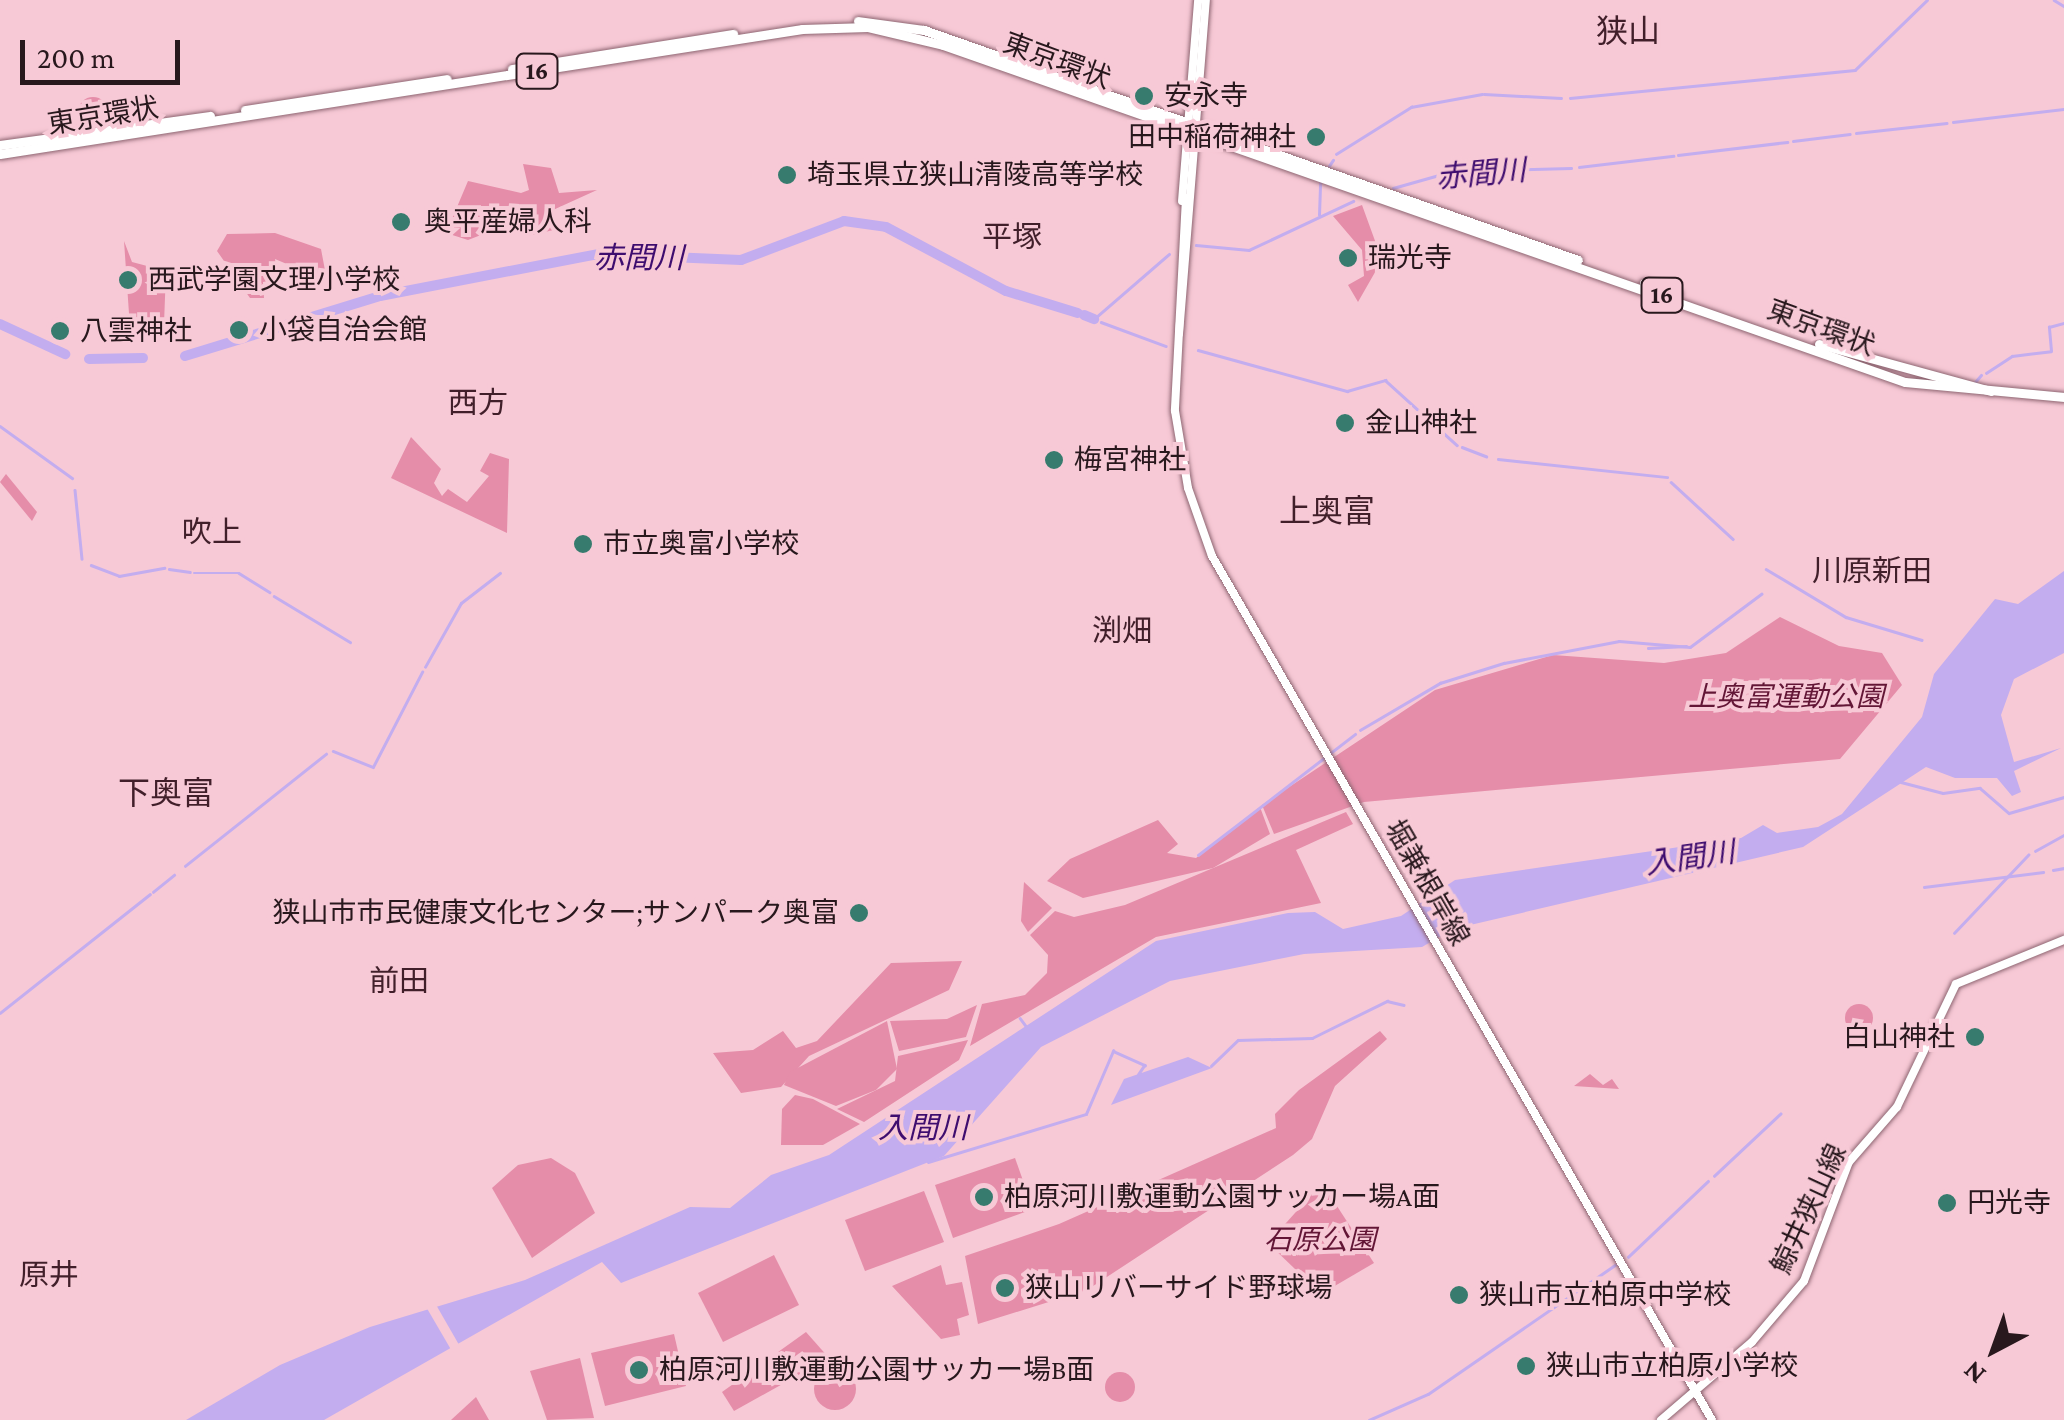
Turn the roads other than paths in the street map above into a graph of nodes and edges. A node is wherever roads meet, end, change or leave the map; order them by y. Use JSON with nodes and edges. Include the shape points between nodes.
{"nodes":[{"id":1,"x":1198,"y":0,"type":"edge"},
{"id":2,"x":1206,"y":0,"type":"edge"},
{"id":3,"x":1192,"y":128,"type":"junction"},
{"id":4,"x":0,"y":145,"type":"edge"},
{"id":5,"x":0,"y":154,"type":"edge"},
{"id":6,"x":1188,"y":198,"type":"dead end"},
{"id":7,"x":1176,"y":335,"type":"junction"},
{"id":8,"x":2064,"y":394,"type":"edge"},
{"id":9,"x":2064,"y":940,"type":"edge"},
{"id":10,"x":1695,"y":1390,"type":"junction"},
{"id":11,"x":1661,"y":1420,"type":"edge"},
{"id":12,"x":1712,"y":1420,"type":"edge"}],
"edges":[{"from":1,"to":3,"type":"main road"},
{"from":2,"to":3,"type":"main road"},
{"from":3,"to":4,"type":"highway","name":"東京環状","number":"16","via":[[924,30],[840,20]]},
{"from":3,"to":5,"type":"highway","name":"東京環状","number":"16","via":[[921,37],[840,26]]},
{"from":3,"to":7,"type":"main road","name":"堀兼根岸線"},
{"from":3,"to":8,"type":"highway","name":"東京環状","number":"16","via":[[1896,371],[1977,390]]},
{"from":6,"to":7,"type":"main road","name":"堀兼根岸線"},
{"from":7,"to":10,"type":"main road","name":"堀兼根岸線","via":[[1178,440],[1196,515],[1310,726]]},
{"from":9,"to":10,"type":"main road","name":"鯨井狭山線","via":[[1970,974],[1948,994],[1897,1107],[1849,1162],[1804,1282]]},
{"from":10,"to":11,"type":"main road","name":"鯨井狭山線"},
{"from":10,"to":12,"type":"main road","name":"堀兼根岸線"}]}
